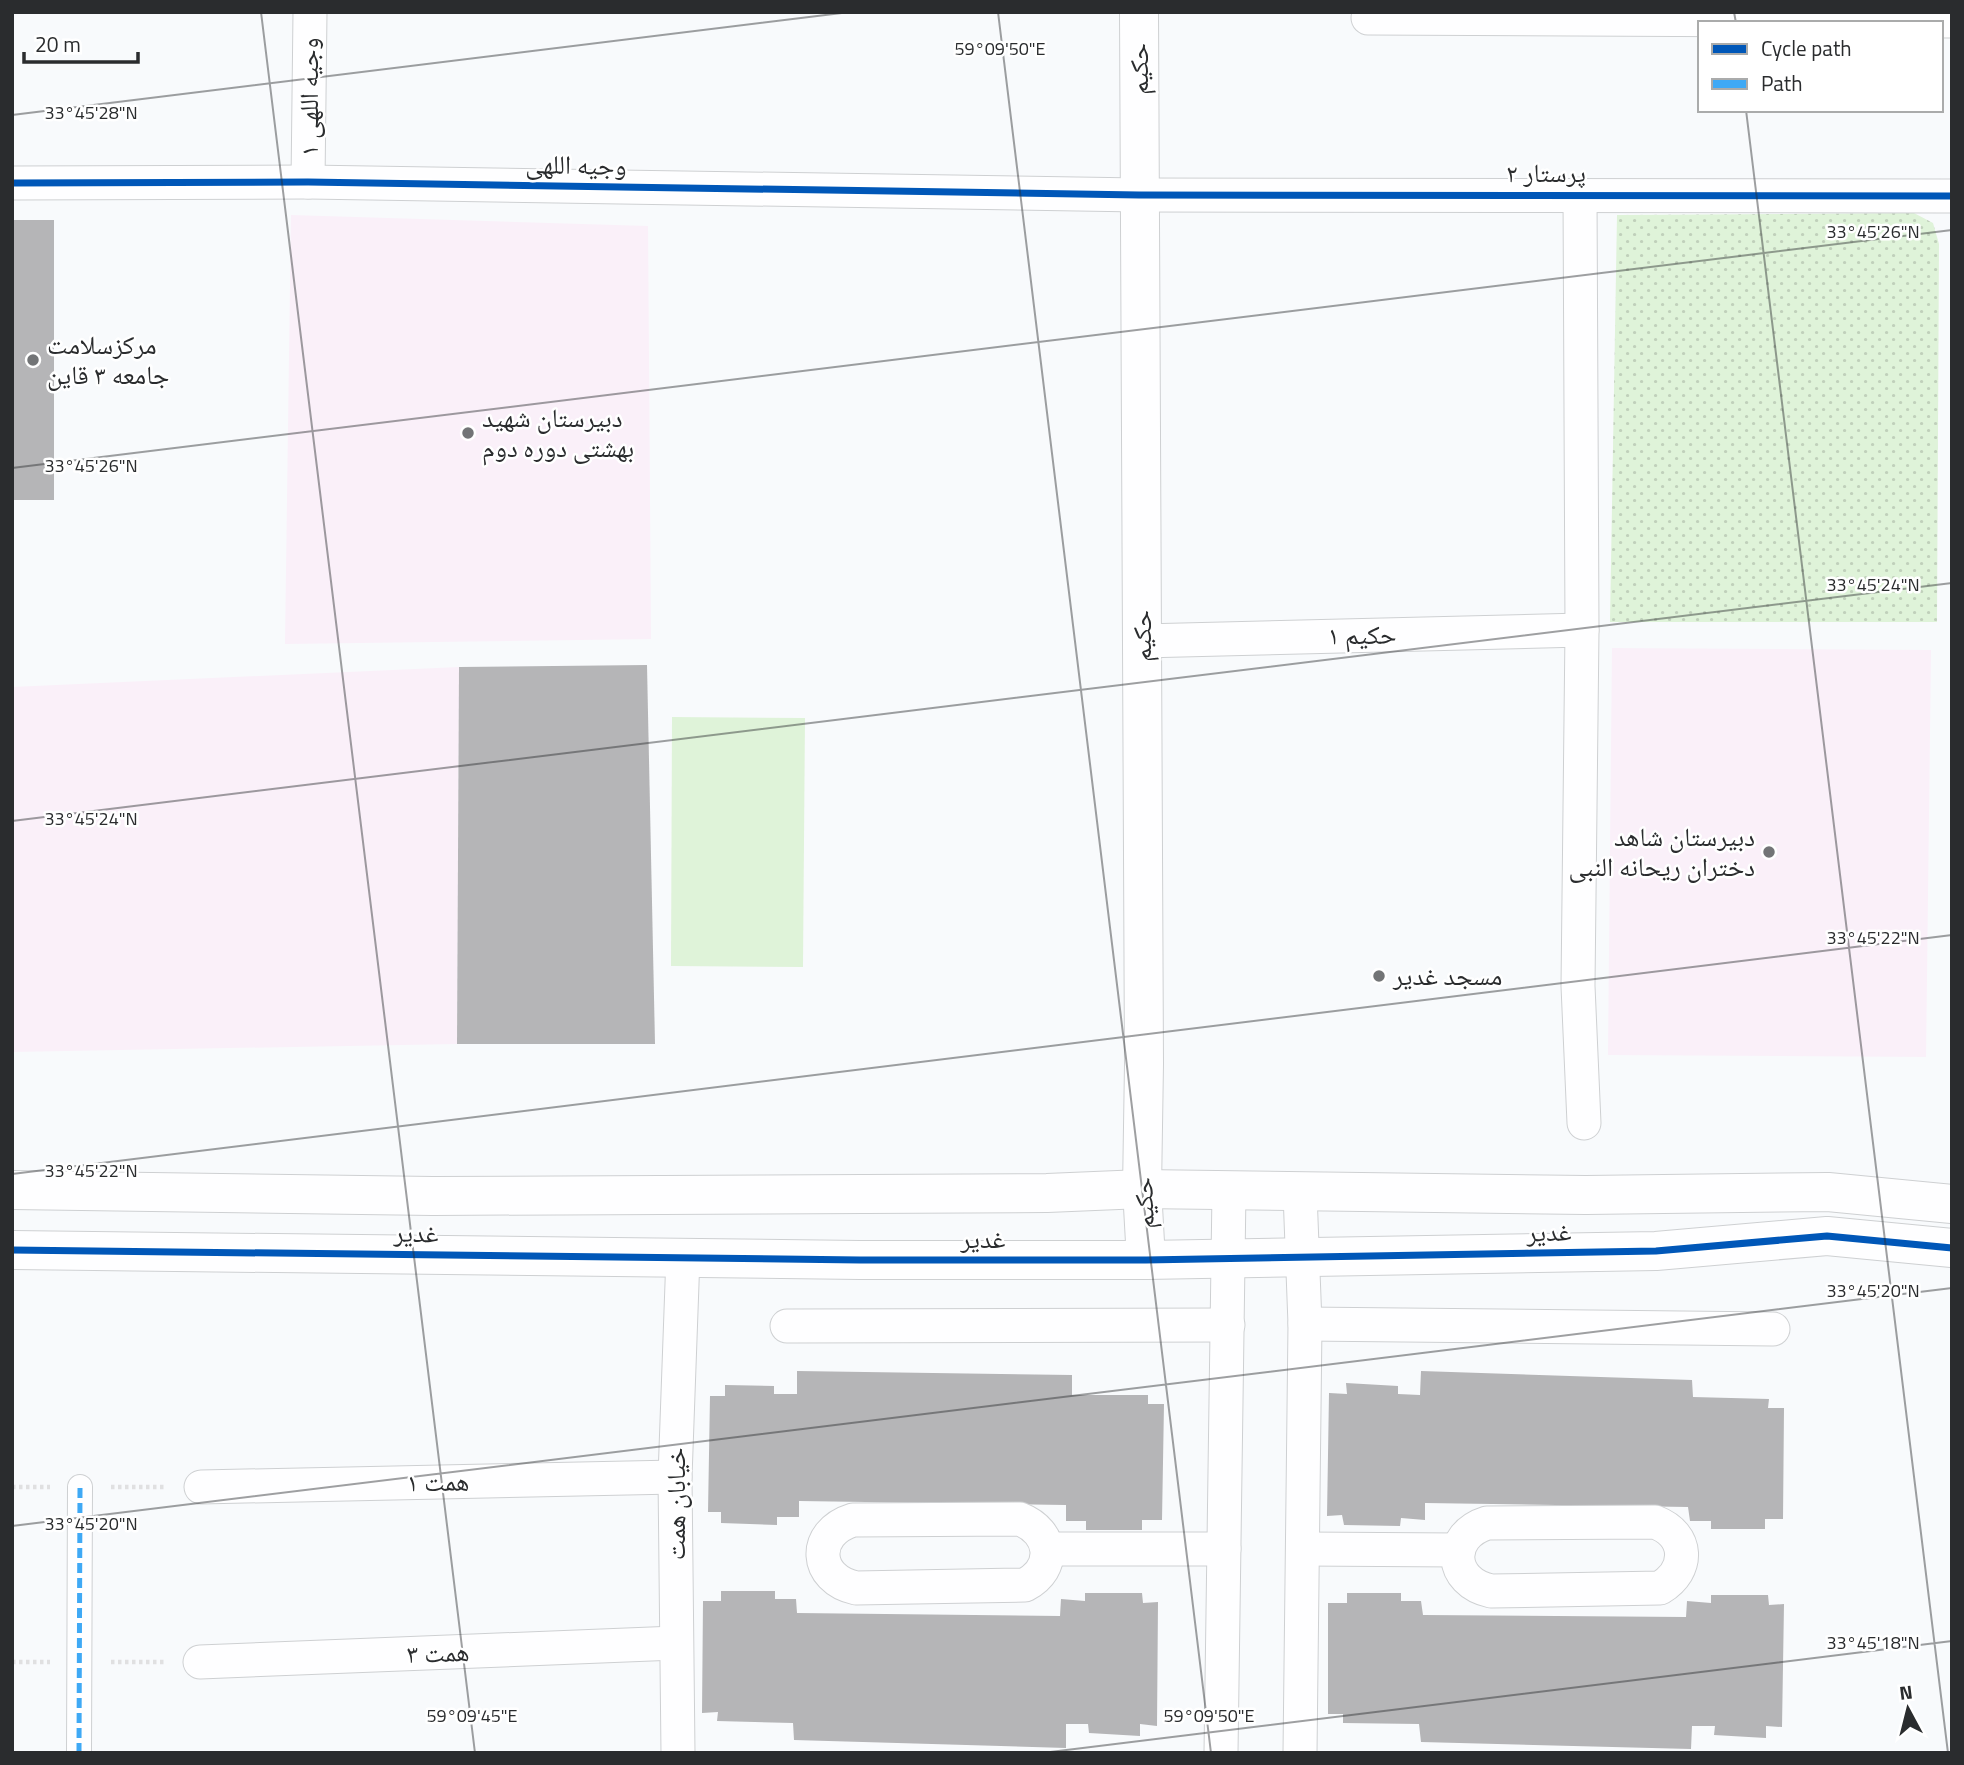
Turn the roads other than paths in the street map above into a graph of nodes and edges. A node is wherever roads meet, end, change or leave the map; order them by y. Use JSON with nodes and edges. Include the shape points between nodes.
{"nodes":[{"id":1,"x":310,"y":12,"type":"edge"},
{"id":2,"x":1139,"y":12,"type":"edge"},
{"id":3,"x":1368,"y":18,"type":"dead end"},
{"id":4,"x":1952,"y":21,"type":"edge"},
{"id":5,"x":308,"y":182,"type":"junction"},
{"id":6,"x":12,"y":183,"type":"edge"},
{"id":7,"x":1580,"y":194,"type":"junction"},
{"id":8,"x":1139,"y":195,"type":"junction"},
{"id":9,"x":1952,"y":196,"type":"edge"},
{"id":10,"x":1582,"y":630,"type":"junction"},
{"id":11,"x":1142,"y":640,"type":"junction"},
{"id":12,"x":1584,"y":1123,"type":"dead end"},
{"id":13,"x":1142,"y":1189,"type":"junction"},
{"id":14,"x":12,"y":1190,"type":"edge"},
{"id":15,"x":1229,"y":1191,"type":"junction"},
{"id":16,"x":1300,"y":1193,"type":"junction"},
{"id":17,"x":1952,"y":1204,"type":"edge"},
{"id":18,"x":1952,"y":1248,"type":"edge"},
{"id":19,"x":12,"y":1250,"type":"edge"},
{"id":20,"x":683,"y":1256,"type":"junction"},
{"id":21,"x":1229,"y":1256,"type":"junction"},
{"id":22,"x":1302,"y":1257,"type":"junction"},
{"id":23,"x":1146,"y":1260,"type":"junction"},
{"id":24,"x":1305,"y":1324,"type":"junction"},
{"id":25,"x":787,"y":1325,"type":"dead end"},
{"id":26,"x":1228,"y":1325,"type":"junction"},
{"id":27,"x":1773,"y":1329,"type":"dead end"},
{"id":28,"x":675,"y":1476,"type":"junction"},
{"id":29,"x":80,"y":1487,"type":"dead end"},
{"id":30,"x":201,"y":1487,"type":"dead end"},
{"id":31,"x":1048,"y":1549,"type":"junction"},
{"id":32,"x":1224,"y":1549,"type":"junction"},
{"id":33,"x":1303,"y":1549,"type":"junction"},
{"id":34,"x":1458,"y":1550,"type":"junction"},
{"id":35,"x":676,"y":1643,"type":"junction"},
{"id":36,"x":200,"y":1662,"type":"dead end"},
{"id":37,"x":79,"y":1753,"type":"edge"},
{"id":38,"x":678,"y":1753,"type":"edge"},
{"id":39,"x":1221,"y":1753,"type":"edge"},
{"id":40,"x":1300,"y":1753,"type":"edge"}],
"edges":[{"from":1,"to":5,"type":"street","name":"وجیه اللهی ۱"},
{"from":2,"to":8,"type":"street","name":"حکیم"},
{"from":3,"to":4,"type":"street"},
{"from":5,"to":6,"type":"street","name":"وجیه اللهی"},
{"from":5,"to":8,"type":"street","name":"وجیه اللهی"},
{"from":7,"to":8,"type":"street","name":"پرستار ۲"},
{"from":7,"to":9,"type":"street","name":"پرستار ۲"},
{"from":7,"to":10,"type":"street"},
{"from":8,"to":11,"type":"street","name":"حکیم"},
{"from":10,"to":11,"type":"street","name":"حکیم ۱"},
{"from":10,"to":12,"type":"street","via":[[1578,986]]},
{"from":11,"to":13,"type":"street","name":"حکیم"},
{"from":13,"to":14,"type":"street","name":"غدیر","via":[[433,1196]]},
{"from":13,"to":15,"type":"street","name":"غدیر"},
{"from":13,"to":23,"type":"street","name":"حکیم"},
{"from":15,"to":16,"type":"street","name":"غدیر"},
{"from":15,"to":21,"type":"street"},
{"from":16,"to":17,"type":"street","name":"غدیر","via":[[1828,1192]]},
{"from":16,"to":22,"type":"street"},
{"from":18,"to":22,"type":"street","name":"غدیر","via":[[1827,1236],[1656,1251]]},
{"from":19,"to":20,"type":"street","name":"غدیر"},
{"from":20,"to":23,"type":"street","name":"غدیر"},
{"from":20,"to":28,"type":"street","name":"خیابان همت"},
{"from":21,"to":22,"type":"street","name":"غدیر"},
{"from":21,"to":23,"type":"street","name":"غدیر"},
{"from":21,"to":26,"type":"street"},
{"from":22,"to":24,"type":"street"},
{"from":24,"to":27,"type":"street"},
{"from":24,"to":33,"type":"street"},
{"from":25,"to":26,"type":"street"},
{"from":26,"to":32,"type":"street"},
{"from":28,"to":30,"type":"street","name":"همت ۱"},
{"from":28,"to":35,"type":"street","name":"خیابان همت"},
{"from":29,"to":37,"type":"street"},
{"from":31,"to":31,"type":"street","via":[[1039,1530],[1020,1519],[853,1520],[833,1529],[823,1560],[835,1580],[856,1588],[1025,1585],[1043,1570]]},
{"from":31,"to":32,"type":"street"},
{"from":32,"to":39,"type":"street"},
{"from":33,"to":34,"type":"street"},
{"from":33,"to":40,"type":"street"},
{"from":34,"to":34,"type":"street","via":[[1462,1574],[1491,1591],[1660,1588],[1678,1573],[1683,1552],[1674,1532],[1655,1522],[1487,1523],[1468,1531]]},
{"from":35,"to":36,"type":"street","name":"همت ۳"},
{"from":35,"to":38,"type":"street","name":"خیابان همت"}]}
